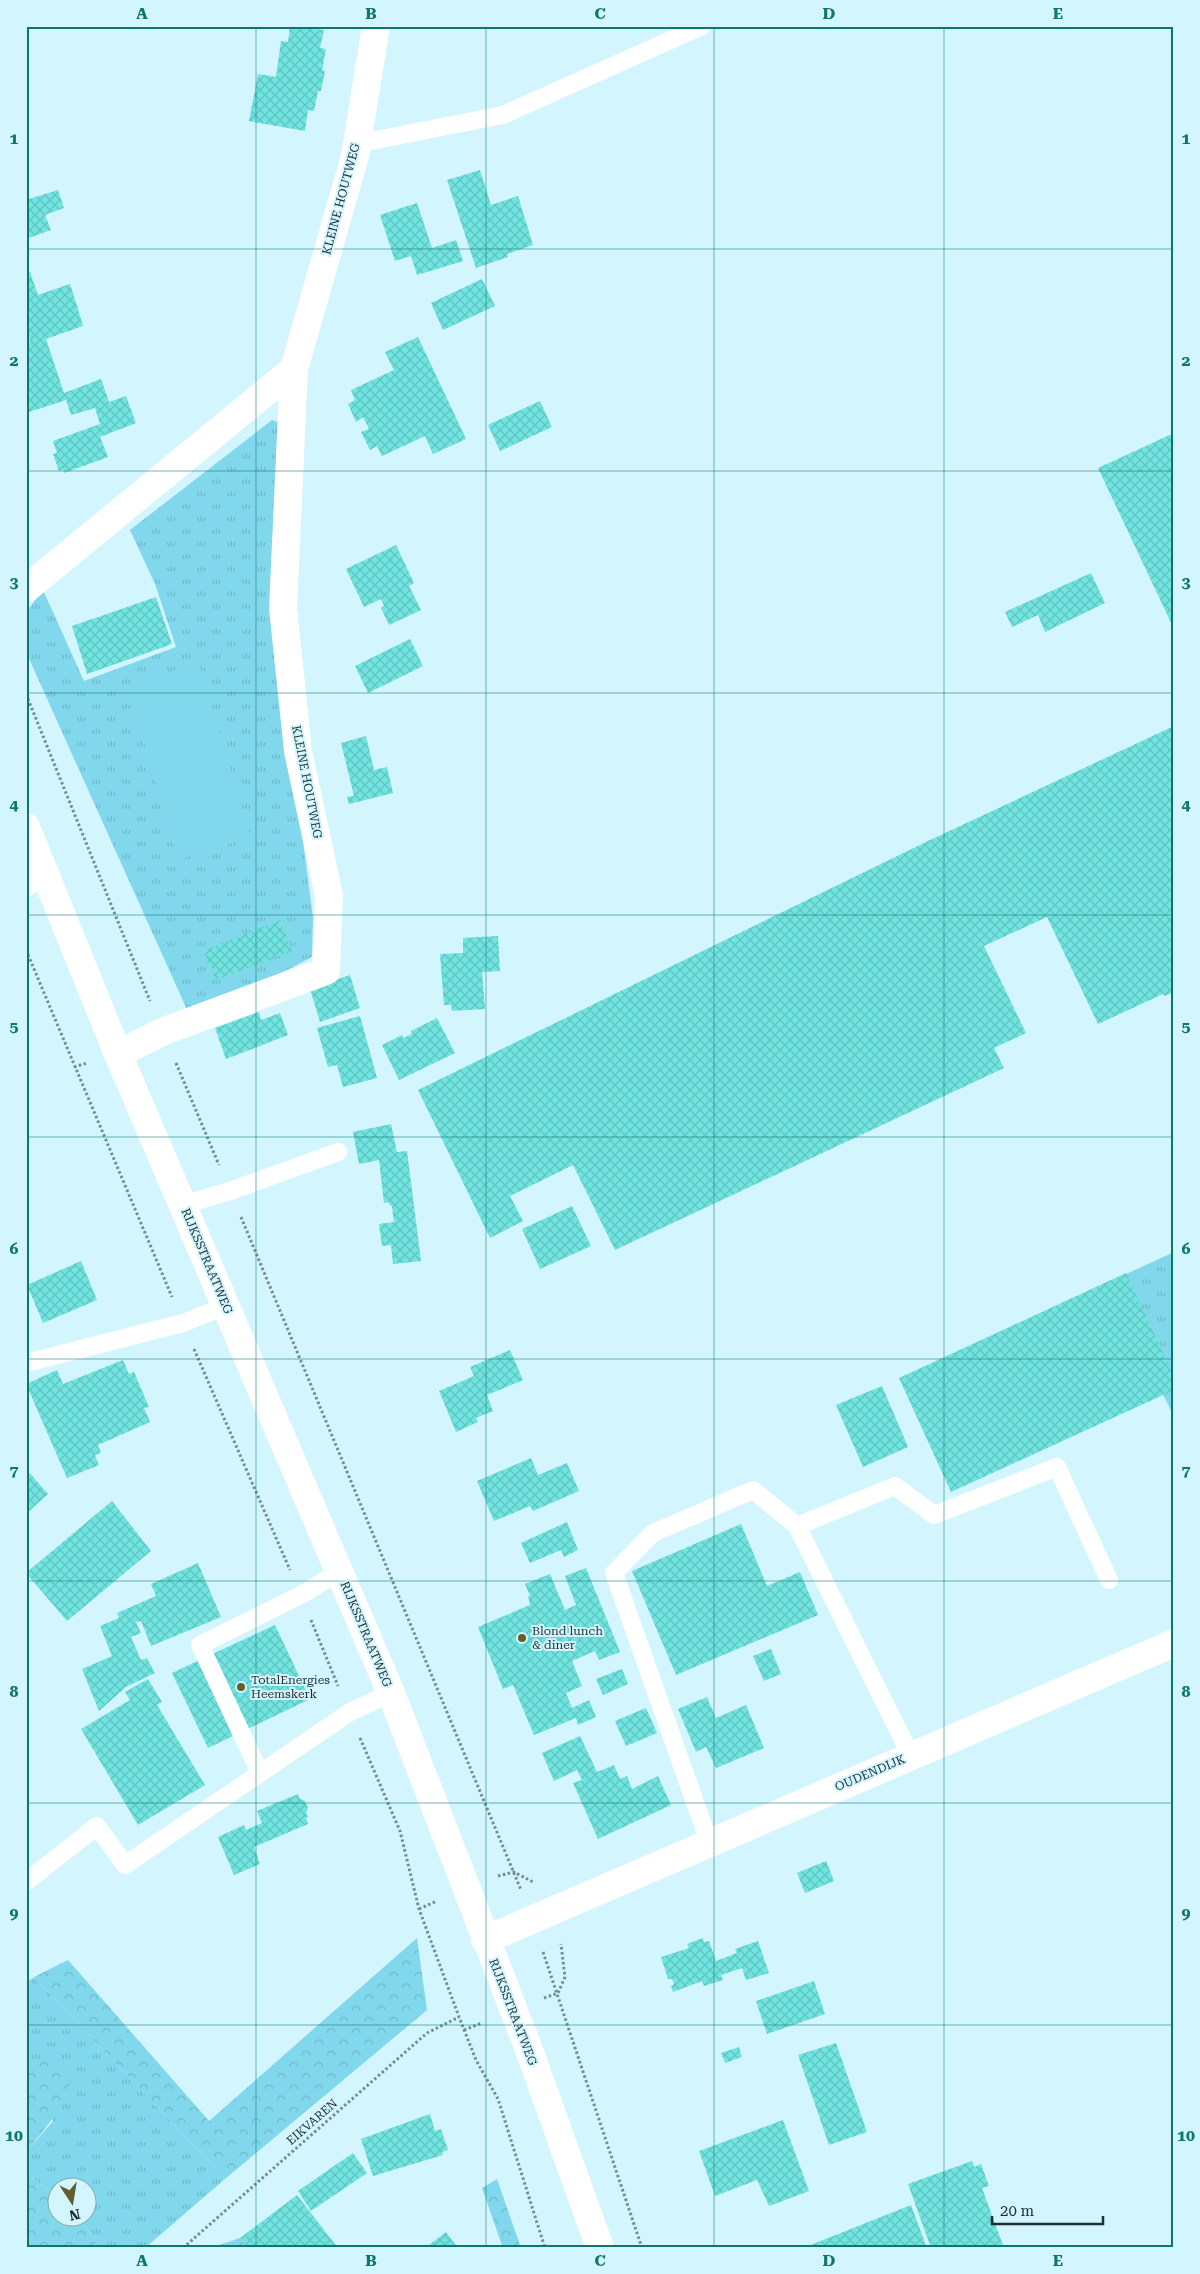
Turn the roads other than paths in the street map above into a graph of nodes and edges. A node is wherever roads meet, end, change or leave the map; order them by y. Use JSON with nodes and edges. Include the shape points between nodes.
{"nodes":[{"id":1,"x":376,"y":26,"type":"edge"},
{"id":2,"x":702,"y":26,"type":"edge"},
{"id":3,"x":356,"y":144,"type":"junction"},
{"id":4,"x":294,"y":369,"type":"junction"},
{"id":5,"x":26,"y":589,"type":"edge"},
{"id":6,"x":26,"y":828,"type":"edge"},
{"id":7,"x":36,"y":882,"type":"edge"},
{"id":8,"x":118,"y":1054,"type":"junction"},
{"id":9,"x":338,"y":1152,"type":"dead end"},
{"id":10,"x":183,"y":1205,"type":"junction"},
{"id":11,"x":226,"y":1306,"type":"junction"},
{"id":12,"x":26,"y":1363,"type":"edge"},
{"id":13,"x":798,"y":1526,"type":"junction"},
{"id":14,"x":339,"y":1572,"type":"junction"},
{"id":15,"x":1108,"y":1580,"type":"dead end"},
{"id":16,"x":1174,"y":1643,"type":"edge"},
{"id":17,"x":391,"y":1693,"type":"junction"},
{"id":18,"x":911,"y":1756,"type":"junction"},
{"id":19,"x":260,"y":1773,"type":"junction"},
{"id":20,"x":709,"y":1842,"type":"junction"},
{"id":21,"x":26,"y":1882,"type":"edge"},
{"id":22,"x":485,"y":1940,"type":"junction"},
{"id":23,"x":600,"y":2248,"type":"edge"}],
"edges":[{"from":1,"to":3,"type":"street","name":"KLEINE HOUTWEG"},
{"from":2,"to":3,"type":"lane","via":[[503,114]]},
{"from":3,"to":4,"type":"street","name":"KLEINE HOUTWEG"},
{"from":4,"to":5,"type":"street"},
{"from":4,"to":8,"type":"street","name":"KLEINE HOUTWEG","via":[[283,608],[298,751],[329,896],[326,971],[162,1032]]},
{"from":6,"to":7,"type":"street","name":"RIJKSSTRAATWEG"},
{"from":7,"to":8,"type":"street","name":"RIJKSSTRAATWEG"},
{"from":8,"to":10,"type":"street","name":"RIJKSSTRAATWEG"},
{"from":9,"to":10,"type":"lane"},
{"from":10,"to":11,"type":"street","name":"RIJKSSTRAATWEG"},
{"from":11,"to":12,"type":"lane","via":[[183,1323]]},
{"from":11,"to":14,"type":"street","name":"RIJKSSTRAATWEG"},
{"from":13,"to":15,"type":"lane","via":[[895,1486],[934,1515],[1058,1467]]},
{"from":13,"to":18,"type":"lane"},
{"from":13,"to":20,"type":"lane","via":[[753,1490],[653,1533],[614,1573]]},
{"from":14,"to":17,"type":"street","name":"RIJKSSTRAATWEG"},
{"from":14,"to":19,"type":"lane","via":[[301,1596],[200,1645]]},
{"from":16,"to":18,"type":"street","name":"OUDENDIJK"},
{"from":17,"to":19,"type":"lane","name":"RIJKSSTRAATWEG","via":[[350,1712]]},
{"from":17,"to":22,"type":"street","name":"RIJKSSTRAATWEG"},
{"from":18,"to":20,"type":"street","name":"OUDENDIJK"},
{"from":19,"to":21,"type":"lane","name":"RIJKSSTRAATWEG","via":[[125,1866],[97,1826]]},
{"from":20,"to":22,"type":"street","name":"OUDENDIJK"},
{"from":22,"to":23,"type":"street","name":"RIJKSSTRAATWEG","via":[[528,2047]]}]}
